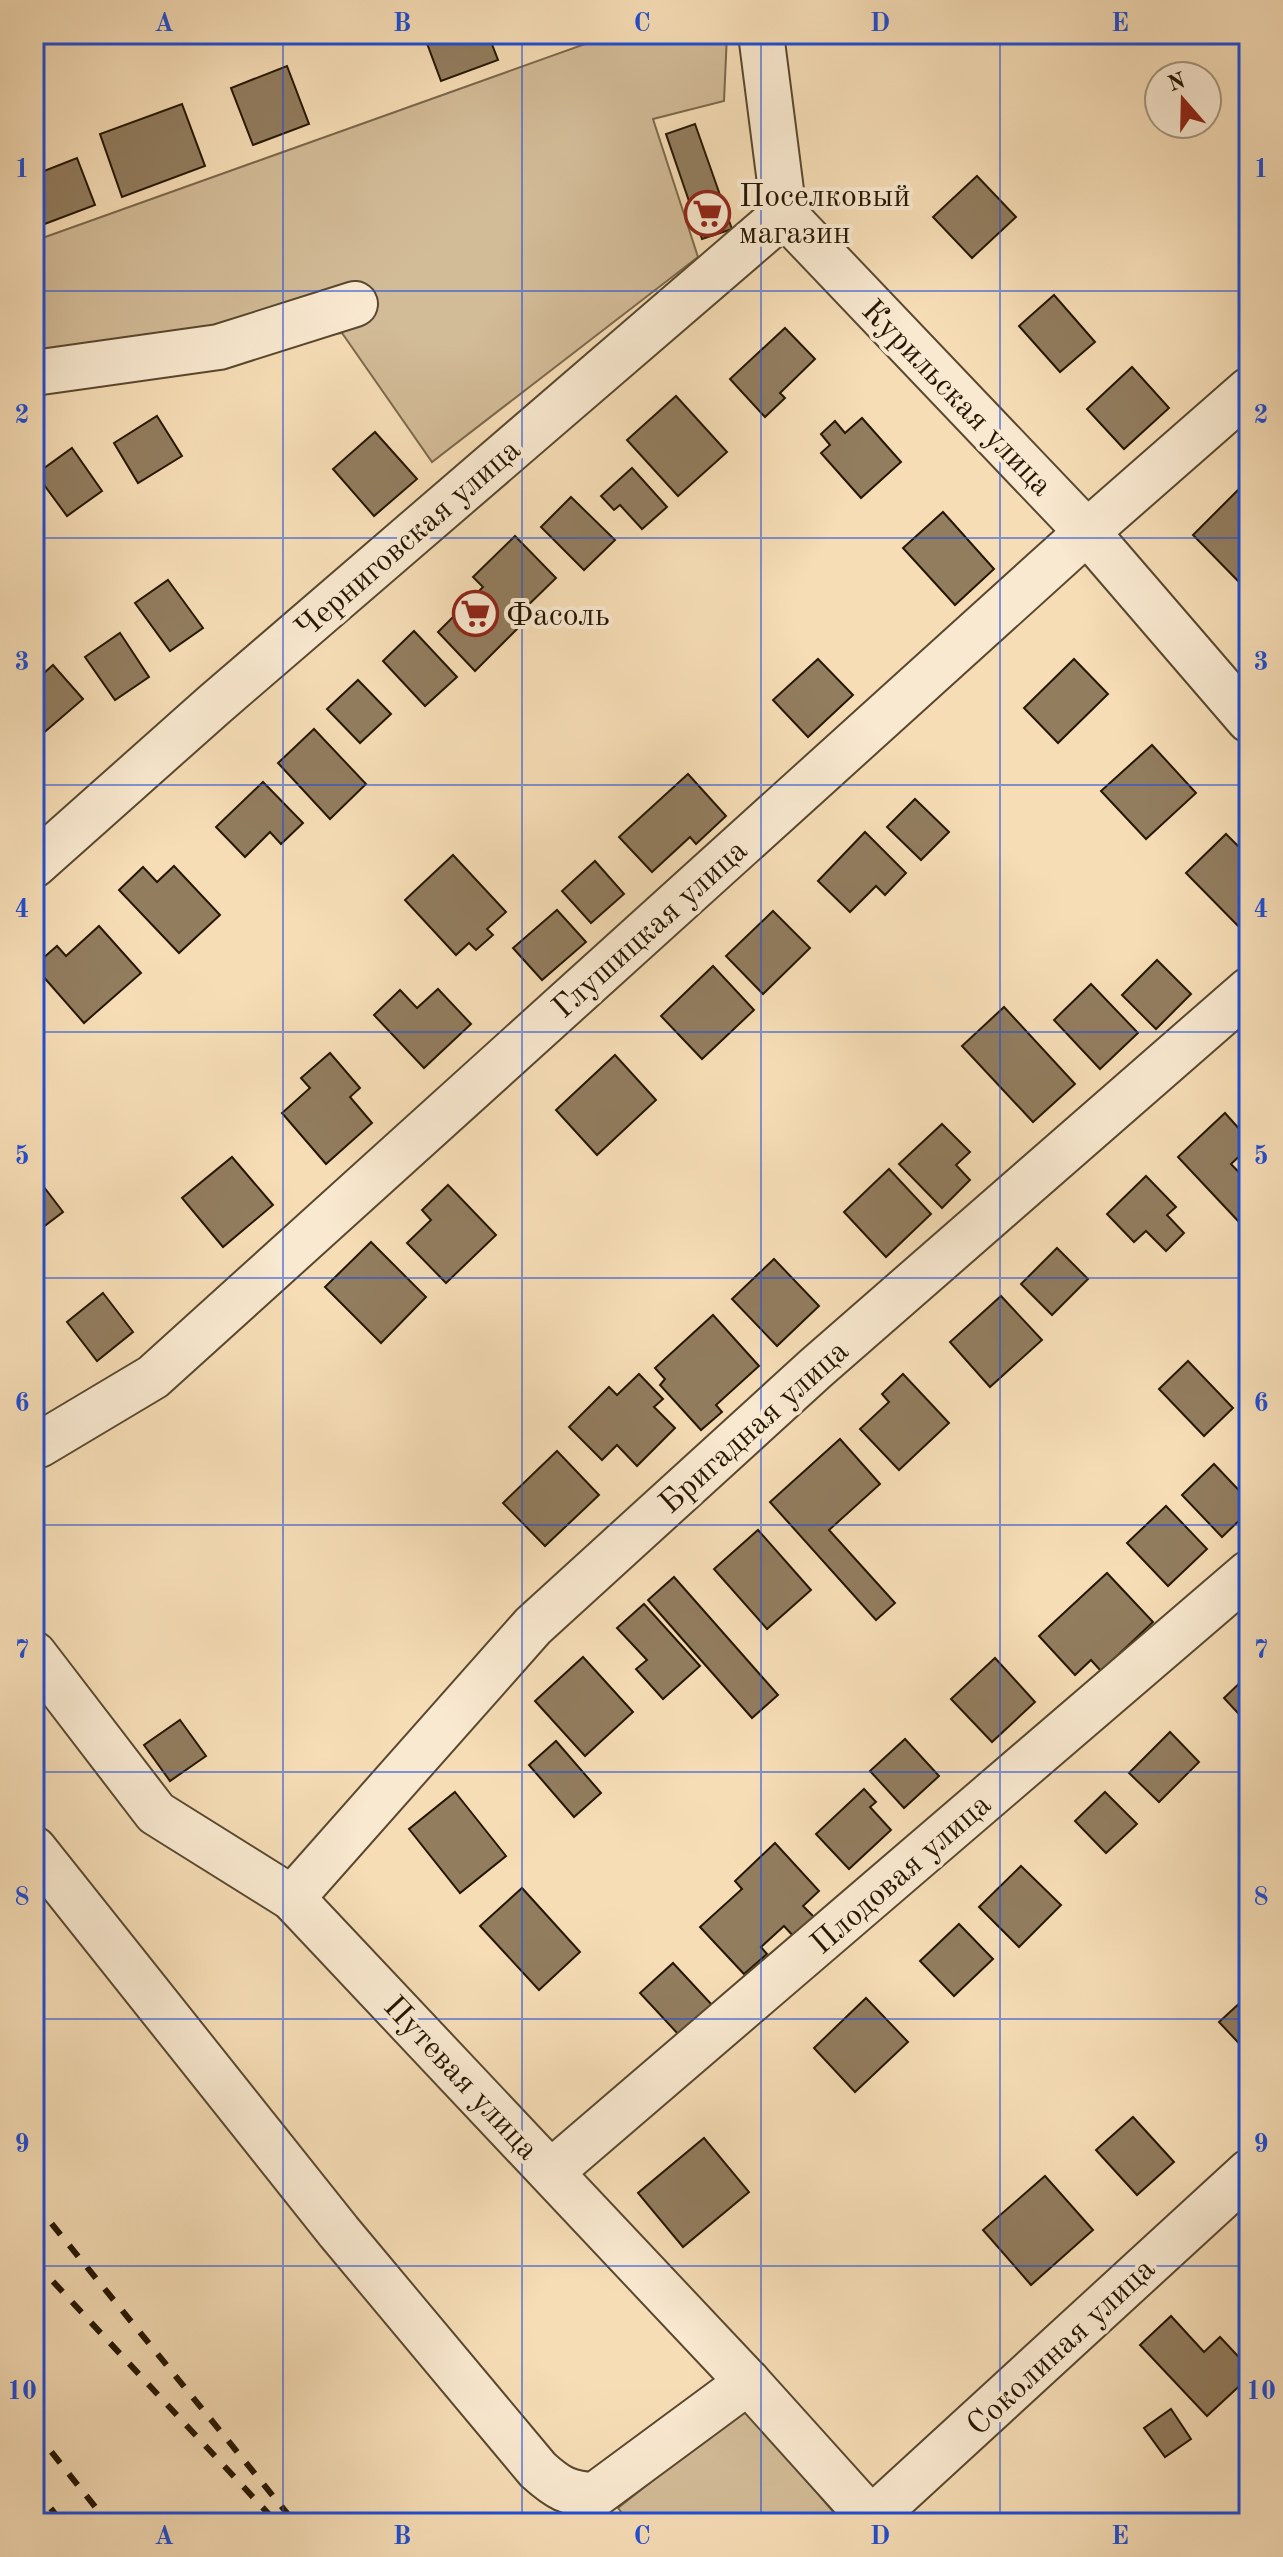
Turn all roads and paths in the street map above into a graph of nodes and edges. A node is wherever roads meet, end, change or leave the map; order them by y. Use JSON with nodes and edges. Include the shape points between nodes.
{"nodes":[{"id":1,"x":773,"y":37,"type":"edge"},
{"id":2,"x":784,"y":214,"type":"junction"},
{"id":3,"x":355,"y":304,"type":"dead end"},
{"id":4,"x":34,"y":373,"type":"edge"},
{"id":5,"x":1249,"y":390,"type":"edge"},
{"id":6,"x":1087,"y":532,"type":"junction"},
{"id":7,"x":1249,"y":720,"type":"edge"},
{"id":8,"x":34,"y":865,"type":"edge"},
{"id":9,"x":1249,"y":990,"type":"edge"},
{"id":10,"x":34,"y":1445,"type":"edge"},
{"id":11,"x":1249,"y":1573,"type":"edge"},
{"id":12,"x":34,"y":1654,"type":"edge"},
{"id":13,"x":34,"y":1849,"type":"edge"},
{"id":14,"x":292,"y":1898,"type":"junction"},
{"id":15,"x":551,"y":2172,"type":"junction"},
{"id":16,"x":1249,"y":2172,"type":"edge"},
{"id":17,"x":748,"y":2382,"type":"junction"},
{"id":18,"x":873,"y":2521,"type":"edge"}],
"edges":[{"from":1,"to":2,"type":"street"},
{"from":2,"to":6,"type":"street","name":"Курильская улица"},
{"from":2,"to":8,"type":"street","name":"Черниговская улица"},
{"from":3,"to":4,"type":"street","via":[[219,347]]},
{"from":5,"to":6,"type":"street","name":"Глушицкая улица"},
{"from":6,"to":7,"type":"street","name":"Курильская улица"},
{"from":6,"to":10,"type":"street","name":"Глушицкая улица","via":[[153,1377]]},
{"from":9,"to":14,"type":"street","name":"Бригадная улица","via":[[816,1368],[533,1626]]},
{"from":11,"to":15,"type":"street","name":"Плодовая улица"},
{"from":12,"to":14,"type":"street","name":"Путевая улица","via":[[156,1813]]},
{"from":13,"to":17,"type":"street","via":[[339,2232],[556,2485],[574,2494],[595,2495]]},
{"from":14,"to":15,"type":"street","name":"Путевая улица"},
{"from":15,"to":17,"type":"street","name":"Путевая улица"},
{"from":16,"to":18,"type":"street","name":"Соколиная улица"},
{"from":17,"to":18,"type":"street","name":"Путевая улица"}]}
